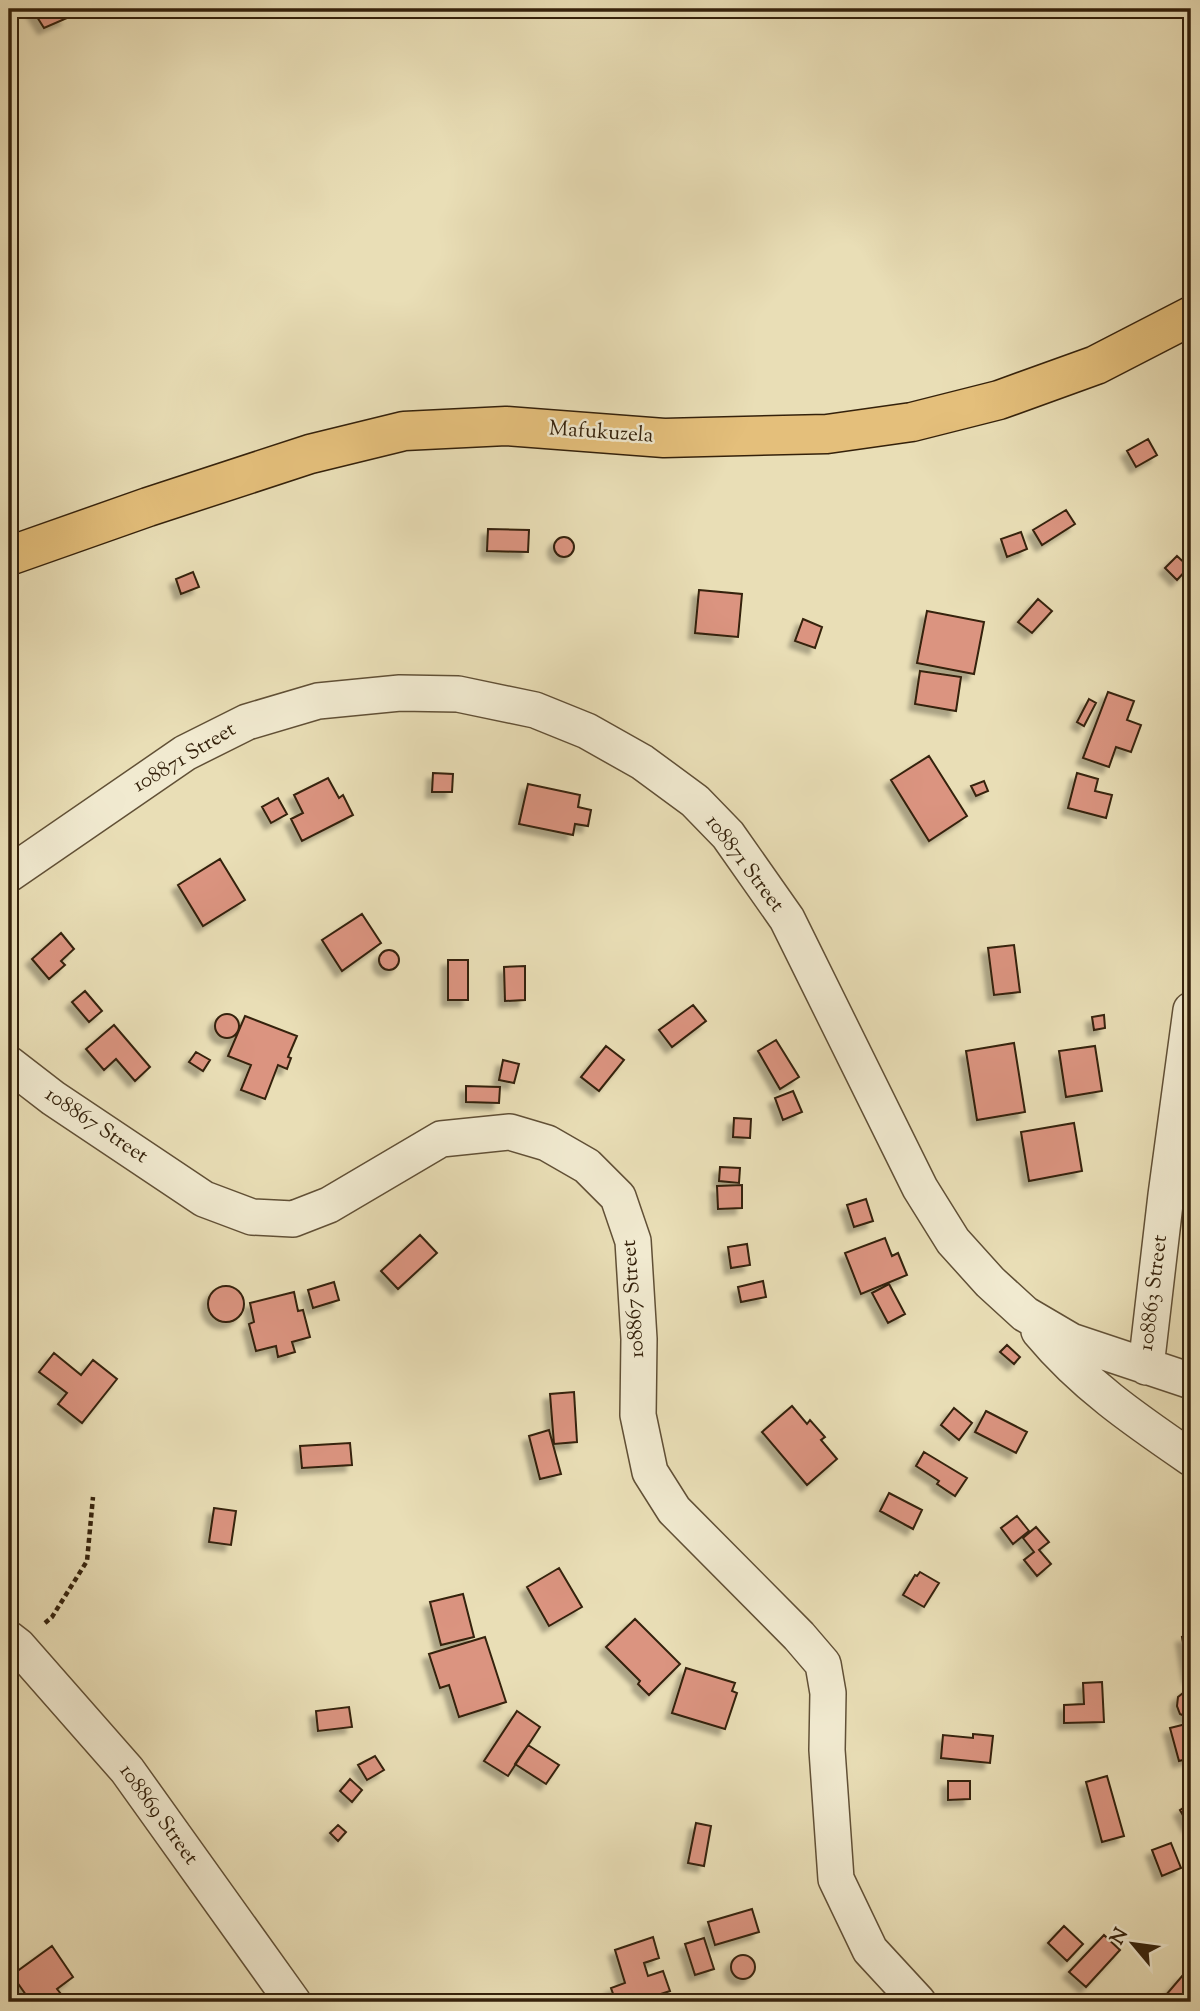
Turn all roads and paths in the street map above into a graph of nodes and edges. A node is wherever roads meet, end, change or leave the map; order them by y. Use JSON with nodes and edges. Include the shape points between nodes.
{"nodes":[{"id":1,"x":1191,"y":316,"type":"edge"},
{"id":2,"x":9,"y":556,"type":"edge"},
{"id":3,"x":9,"y":874,"type":"edge"},
{"id":4,"x":1191,"y":1010,"type":"edge"},
{"id":5,"x":9,"y":1064,"type":"edge"},
{"id":6,"x":1025,"y":1314,"type":"junction"},
{"id":7,"x":1146,"y":1367,"type":"junction"},
{"id":8,"x":1191,"y":1381,"type":"edge"},
{"id":9,"x":1191,"y":1458,"type":"edge"},
{"id":10,"x":93,"y":1497,"type":"dead end"},
{"id":11,"x":13,"y":1643,"type":"edge"},
{"id":12,"x":293,"y":2002,"type":"edge"},
{"id":13,"x":918,"y":2002,"type":"edge"}],
"edges":[{"from":1,"to":2,"type":"main road","name":"Mafukuzela","via":[[1096,365],[999,400],[912,422],[827,434],[664,438],[506,426],[404,431],[310,454]]},
{"from":3,"to":6,"type":"street","name":"108871 Street","via":[[185,753],[247,722],[318,701],[400,693],[458,694],[535,710],[587,731],[642,762],[695,801],[728,835],[787,919],[920,1188],[953,1241]]},
{"from":4,"to":7,"type":"street","name":"108863 Street"},
{"from":5,"to":13,"type":"street","name":"108867 Street","via":[[204,1199],[252,1217],[293,1219],[329,1205],[441,1139],[510,1132],[548,1143],[587,1166],[618,1198],[633,1241],[638,1415],[650,1472],[674,1510],[823,1664],[836,1879],[870,1950]]},
{"from":6,"to":7,"type":"street","name":"108871 Street","via":[[1071,1341]]},
{"from":6,"to":9,"type":"street","via":[[1089,1384]]},
{"from":7,"to":8,"type":"street","name":"108871 Street"},
{"from":10,"to":11,"type":"path","via":[[87,1560],[52,1617]]},
{"from":11,"to":12,"type":"street","name":"108869 Street","via":[[127,1770]]}]}
